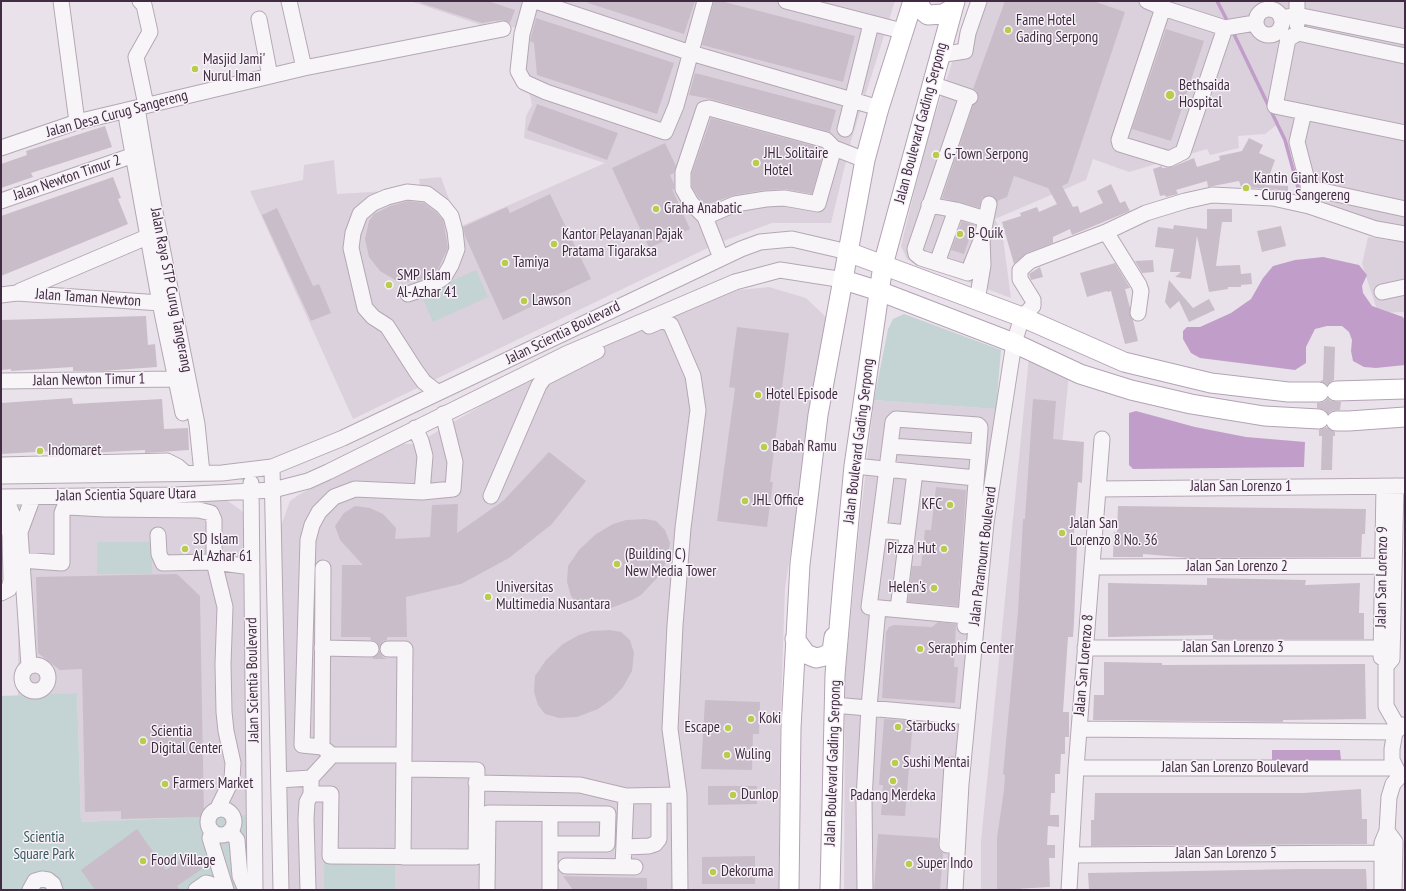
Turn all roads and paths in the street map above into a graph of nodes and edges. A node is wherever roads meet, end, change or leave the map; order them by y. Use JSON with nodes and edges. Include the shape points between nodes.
{"nodes":[{"id":1,"x":61,"y":1,"type":"edge"},
{"id":2,"x":140,"y":1,"type":"edge"},
{"id":3,"x":289,"y":1,"type":"edge"},
{"id":4,"x":531,"y":1,"type":"edge"},
{"id":5,"x":536,"y":1,"type":"edge"},
{"id":6,"x":705,"y":1,"type":"edge"},
{"id":7,"x":786,"y":1,"type":"edge"},
{"id":8,"x":913,"y":1,"type":"edge"},
{"id":9,"x":917,"y":1,"type":"edge"},
{"id":10,"x":979,"y":1,"type":"edge"},
{"id":11,"x":1147,"y":1,"type":"edge"},
{"id":12,"x":954,"y":5,"type":"edge"},
{"id":13,"x":1163,"y":8,"type":"junction"},
{"id":14,"x":1256,"y":13,"type":"edge"},
{"id":15,"x":1280,"y":15,"type":"edge"},
{"id":16,"x":259,"y":19,"type":"dead end"},
{"id":17,"x":1297,"y":19,"type":"edge"},
{"id":18,"x":872,"y":24,"type":"junction"},
{"id":19,"x":1232,"y":27,"type":"junction"},
{"id":20,"x":504,"y":29,"type":"dead end"},
{"id":21,"x":902,"y":31,"type":"junction"},
{"id":22,"x":1405,"y":37,"type":"edge"},
{"id":23,"x":691,"y":54,"type":"junction"},
{"id":24,"x":939,"y":55,"type":"junction"},
{"id":25,"x":1405,"y":56,"type":"edge"},
{"id":26,"x":304,"y":68,"type":"junction"},
{"id":27,"x":270,"y":76,"type":"junction"},
{"id":28,"x":932,"y":84,"type":"junction"},
{"id":29,"x":853,"y":100,"type":"junction"},
{"id":30,"x":142,"y":107,"type":"junction"},
{"id":31,"x":879,"y":108,"type":"junction"},
{"id":32,"x":1304,"y":112,"type":"junction"},
{"id":33,"x":127,"y":121,"type":"dead end"},
{"id":34,"x":77,"y":122,"type":"junction"},
{"id":35,"x":845,"y":129,"type":"dead end"},
{"id":36,"x":1405,"y":133,"type":"edge"},
{"id":37,"x":1,"y":148,"type":"edge"},
{"id":38,"x":834,"y":148,"type":"junction"},
{"id":39,"x":134,"y":155,"type":"junction"},
{"id":40,"x":865,"y":160,"type":"junction"},
{"id":41,"x":1,"y":201,"type":"edge"},
{"id":42,"x":989,"y":204,"type":"tunnel mouth"},
{"id":43,"x":929,"y":205,"type":"junction"},
{"id":44,"x":1405,"y":209,"type":"edge"},
{"id":45,"x":956,"y":210,"type":"junction"},
{"id":46,"x":705,"y":217,"type":"junction"},
{"id":47,"x":984,"y":219,"type":"junction"},
{"id":48,"x":1106,"y":232,"type":"junction"},
{"id":49,"x":1405,"y":234,"type":"edge"},
{"id":50,"x":147,"y":237,"type":"junction"},
{"id":51,"x":982,"y":238,"type":"junction"},
{"id":52,"x":843,"y":251,"type":"junction"},
{"id":53,"x":721,"y":258,"type":"junction"},
{"id":54,"x":937,"y":263,"type":"junction"},
{"id":55,"x":883,"y":265,"type":"junction"},
{"id":56,"x":837,"y":279,"type":"junction"},
{"id":57,"x":1405,"y":287,"type":"edge"},
{"id":58,"x":879,"y":291,"type":"junction"},
{"id":59,"x":1382,"y":292,"type":"dead end"},
{"id":60,"x":17,"y":293,"type":"junction"},
{"id":61,"x":408,"y":294,"type":"dead end"},
{"id":62,"x":1,"y":295,"type":"edge"},
{"id":63,"x":977,"y":301,"type":"junction"},
{"id":64,"x":160,"y":303,"type":"junction"},
{"id":65,"x":1138,"y":313,"type":"dead end"},
{"id":66,"x":1022,"y":317,"type":"junction"},
{"id":67,"x":1014,"y":344,"type":"junction"},
{"id":68,"x":177,"y":379,"type":"junction"},
{"id":69,"x":1,"y":381,"type":"edge"},
{"id":70,"x":1405,"y":389,"type":"edge"},
{"id":71,"x":437,"y":392,"type":"junction"},
{"id":72,"x":183,"y":413,"type":"dead end"},
{"id":73,"x":443,"y":414,"type":"junction"},
{"id":74,"x":1405,"y":417,"type":"edge"},
{"id":75,"x":415,"y":428,"type":"junction"},
{"id":76,"x":1102,"y":439,"type":"dead end"},
{"id":77,"x":890,"y":446,"type":"junction"},
{"id":78,"x":978,"y":452,"type":"junction"},
{"id":79,"x":1,"y":465,"type":"edge"},
{"id":80,"x":854,"y":466,"type":"junction"},
{"id":81,"x":272,"y":467,"type":"junction"},
{"id":82,"x":887,"y":469,"type":"junction"},
{"id":83,"x":251,"y":471,"type":"junction"},
{"id":84,"x":915,"y":472,"type":"junction"},
{"id":85,"x":185,"y":473,"type":"junction"},
{"id":86,"x":202,"y":473,"type":"junction"},
{"id":87,"x":1,"y":476,"type":"edge"},
{"id":88,"x":976,"y":478,"type":"junction"},
{"id":89,"x":1395,"y":486,"type":"edge"},
{"id":90,"x":1098,"y":489,"type":"junction"},
{"id":91,"x":273,"y":490,"type":"junction"},
{"id":92,"x":251,"y":492,"type":"junction"},
{"id":93,"x":422,"y":492,"type":"junction"},
{"id":94,"x":491,"y":496,"type":"dead end"},
{"id":95,"x":3,"y":497,"type":"edge"},
{"id":96,"x":33,"y":497,"type":"junction"},
{"id":97,"x":1,"y":517,"type":"edge"},
{"id":98,"x":879,"y":530,"type":"junction"},
{"id":99,"x":20,"y":532,"type":"junction"},
{"id":100,"x":907,"y":532,"type":"junction"},
{"id":101,"x":158,"y":535,"type":"dead end"},
{"id":102,"x":21,"y":560,"type":"junction"},
{"id":103,"x":1382,"y":566,"type":"junction"},
{"id":104,"x":1092,"y":567,"type":"junction"},
{"id":105,"x":215,"y":568,"type":"junction"},
{"id":106,"x":323,"y":568,"type":"dead end"},
{"id":107,"x":252,"y":570,"type":"junction"},
{"id":108,"x":843,"y":582,"type":"junction"},
{"id":109,"x":1,"y":593,"type":"edge"},
{"id":110,"x":1387,"y":604,"type":"junction"},
{"id":111,"x":878,"y":608,"type":"junction"},
{"id":112,"x":898,"y":609,"type":"junction"},
{"id":113,"x":966,"y":616,"type":"junction"},
{"id":114,"x":796,"y":638,"type":"junction"},
{"id":115,"x":322,"y":648,"type":"junction"},
{"id":116,"x":1085,"y":648,"type":"junction"},
{"id":117,"x":1381,"y":648,"type":"junction"},
{"id":118,"x":371,"y":649,"type":"dead end"},
{"id":119,"x":388,"y":649,"type":"dead end"},
{"id":120,"x":29,"y":666,"type":"dead end"},
{"id":121,"x":1386,"y":666,"type":"junction"},
{"id":122,"x":835,"y":675,"type":"junction"},
{"id":123,"x":834,"y":705,"type":"junction"},
{"id":124,"x":869,"y":707,"type":"junction"},
{"id":125,"x":957,"y":716,"type":"junction"},
{"id":126,"x":1401,"y":726,"type":"edge"},
{"id":127,"x":791,"y":728,"type":"junction"},
{"id":128,"x":1079,"y":729,"type":"junction"},
{"id":129,"x":327,"y":751,"type":"junction"},
{"id":130,"x":404,"y":762,"type":"junction"},
{"id":131,"x":1076,"y":768,"type":"junction"},
{"id":132,"x":311,"y":778,"type":"junction"},
{"id":133,"x":1400,"y":778,"type":"edge"},
{"id":134,"x":279,"y":780,"type":"junction"},
{"id":135,"x":476,"y":783,"type":"junction"},
{"id":136,"x":310,"y":794,"type":"junction"},
{"id":137,"x":626,"y":796,"type":"junction"},
{"id":138,"x":679,"y":796,"type":"junction"},
{"id":139,"x":659,"y":797,"type":"junction"},
{"id":140,"x":217,"y":810,"type":"junction"},
{"id":141,"x":550,"y":814,"type":"junction"},
{"id":142,"x":230,"y":830,"type":"junction"},
{"id":143,"x":212,"y":831,"type":"junction"},
{"id":144,"x":1388,"y":831,"type":"junction"},
{"id":145,"x":482,"y":843,"type":"junction"},
{"id":146,"x":550,"y":844,"type":"junction"},
{"id":147,"x":625,"y":848,"type":"junction"},
{"id":148,"x":1382,"y":853,"type":"junction"},
{"id":149,"x":1071,"y":855,"type":"junction"},
{"id":150,"x":308,"y":856,"type":"junction"},
{"id":151,"x":330,"y":856,"type":"junction"},
{"id":152,"x":403,"y":857,"type":"junction"},
{"id":153,"x":566,"y":866,"type":"dead end"},
{"id":154,"x":30,"y":890,"type":"edge"},
{"id":155,"x":55,"y":890,"type":"edge"},
{"id":156,"x":196,"y":890,"type":"edge"},
{"id":157,"x":215,"y":890,"type":"edge"},
{"id":158,"x":226,"y":890,"type":"edge"},
{"id":159,"x":246,"y":890,"type":"edge"},
{"id":160,"x":255,"y":890,"type":"edge"},
{"id":161,"x":281,"y":890,"type":"edge"},
{"id":162,"x":308,"y":890,"type":"edge"},
{"id":163,"x":487,"y":890,"type":"edge"},
{"id":164,"x":550,"y":890,"type":"edge"},
{"id":165,"x":680,"y":890,"type":"edge"},
{"id":166,"x":789,"y":890,"type":"edge"},
{"id":167,"x":830,"y":890,"type":"edge"},
{"id":168,"x":866,"y":890,"type":"edge"},
{"id":169,"x":946,"y":890,"type":"edge"},
{"id":170,"x":955,"y":890,"type":"edge"},
{"id":171,"x":1069,"y":890,"type":"edge"},
{"id":172,"x":1382,"y":890,"type":"edge"},
{"id":173,"x":1394,"y":890,"type":"edge"}],
"edges":[{"from":1,"to":34,"type":"street"},
{"from":2,"to":30,"type":"street","name":"Jalan Raya STP Curug Tangerang","via":[[144,5],[150,34],[136,57]]},
{"from":3,"to":26,"type":"street"},
{"from":4,"to":23,"type":"street","via":[[522,34],[518,71],[524,82],[546,92],[665,132],[676,106]]},
{"from":5,"to":23,"type":"street"},
{"from":6,"to":23,"type":"street"},
{"from":7,"to":18,"type":"street"},
{"from":8,"to":21,"type":"main road"},
{"from":9,"to":12,"type":"main road","via":[[928,15],[943,14]]},
{"from":10,"to":24,"type":"street","via":[[965,51]]},
{"from":11,"to":13,"type":"street"},
{"from":12,"to":24,"type":"main road","name":"Jalan Boulevard Gading Serpong"},
{"from":13,"to":19,"type":"street"},
{"from":13,"to":19,"type":"street","via":[[1119,140],[1120,144],[1169,159],[1182,152]]},
{"from":14,"to":15,"type":"street","via":[[1271,9]]},
{"from":14,"to":15,"type":"street","via":[[1258,30],[1264,35],[1272,35],[1279,31]]},
{"from":14,"to":19,"type":"street"},
{"from":15,"to":17,"type":"street"},
{"from":16,"to":27,"type":"street"},
{"from":17,"to":22,"type":"street"},
{"from":17,"to":25,"type":"street"},
{"from":17,"to":32,"type":"street","via":[[1288,39],[1275,106]]},
{"from":18,"to":21,"type":"street"},
{"from":18,"to":29,"type":"street"},
{"from":20,"to":26,"type":"street","name":"Jalan Desa Curug Sangereng"},
{"from":21,"to":31,"type":"main road"},
{"from":23,"to":29,"type":"street"},
{"from":24,"to":28,"type":"main road","name":"Jalan Boulevard Gading Serpong"},
{"from":26,"to":27,"type":"street","name":"Jalan Desa Curug Sangereng"},
{"from":27,"to":30,"type":"street","name":"Jalan Desa Curug Sangereng"},
{"from":28,"to":43,"type":"street","via":[[969,97]]},
{"from":28,"to":55,"type":"main road","name":"Jalan Boulevard Gading Serpong"},
{"from":29,"to":31,"type":"street"},
{"from":29,"to":35,"type":"street"},
{"from":30,"to":34,"type":"street","name":"Jalan Desa Curug Sangereng"},
{"from":30,"to":86,"type":"street","name":"Jalan Raya STP Curug Tangerang","via":[[152,197],[197,424]]},
{"from":31,"to":40,"type":"main road"},
{"from":32,"to":36,"type":"street"},
{"from":32,"to":44,"type":"street","via":[[1297,142],[1309,188]]},
{"from":33,"to":39,"type":"street"},
{"from":34,"to":37,"type":"street","name":"Jalan Desa Curug Sangereng"},
{"from":38,"to":40,"type":"street"},
{"from":38,"to":46,"type":"street","via":[[818,204],[784,198],[766,199],[735,204]]},
{"from":38,"to":46,"type":"street","via":[[826,140],[709,108],[704,109],[684,172],[684,189],[691,203]]},
{"from":39,"to":41,"type":"street","name":"Jalan Newton Timur 2"},
{"from":39,"to":50,"type":"street"},
{"from":40,"to":52,"type":"main road"},
{"from":42,"to":47,"type":"street"},
{"from":43,"to":45,"type":"street"},
{"from":43,"to":54,"type":"street","via":[[914,250],[921,258]]},
{"from":45,"to":47,"type":"street"},
{"from":45,"to":54,"type":"street"},
{"from":46,"to":53,"type":"street"},
{"from":47,"to":51,"type":"street"},
{"from":48,"to":49,"type":"street","name":"Jalan Paramount Boulevard","via":[[1146,213],[1212,195],[1273,198],[1308,206],[1376,229]]},
{"from":48,"to":65,"type":"street","via":[[1139,285],[1141,291]]},
{"from":48,"to":66,"type":"street","name":"Jalan Paramount Boulevard","via":[[1030,261],[1020,270],[1020,279],[1033,300],[1033,306]]},
{"from":50,"to":60,"type":"street","name":"Jalan Taman Newton"},
{"from":50,"to":64,"type":"street"},
{"from":51,"to":54,"type":"street","via":[[968,273]]},
{"from":51,"to":63,"type":"street","via":[[983,266]]},
{"from":52,"to":53,"type":"street","name":"Jalan Scientia Boulevard","via":[[792,239],[778,239],[760,242]]},
{"from":52,"to":55,"type":"main road","name":"Jalan Scientia Boulevard"},
{"from":52,"to":56,"type":"main road"},
{"from":53,"to":71,"type":"street","name":"Jalan Scientia Boulevard"},
{"from":55,"to":58,"type":"main road","name":"Jalan Boulevard Gading Serpong"},
{"from":55,"to":63,"type":"main road"},
{"from":56,"to":58,"type":"main road","name":"Jalan Scientia Boulevard"},
{"from":56,"to":73,"type":"street","name":"Jalan Scientia Boulevard","via":[[780,270],[735,282],[566,354]]},
{"from":56,"to":114,"type":"main road","via":[[800,564]]},
{"from":57,"to":59,"type":"street"},
{"from":58,"to":67,"type":"main road"},
{"from":58,"to":80,"type":"main road","name":"Jalan Boulevard Gading Serpong"},
{"from":60,"to":62,"type":"street","name":"Jalan Taman Newton"},
{"from":60,"to":64,"type":"street","name":"Jalan Taman Newton"},
{"from":61,"to":71,"type":"street","via":[[431,286],[444,278],[457,249],[451,216],[443,206],[427,194],[407,192],[373,203],[360,214],[351,248],[365,308],[387,326],[420,376]]},
{"from":63,"to":66,"type":"main road"},
{"from":64,"to":68,"type":"street"},
{"from":66,"to":67,"type":"street","name":"Jalan Paramount Boulevard"},
{"from":66,"to":70,"type":"main road","via":[[1124,362],[1211,384],[1288,392]]},
{"from":67,"to":74,"type":"main road","via":[[1080,374],[1131,390],[1191,404],[1257,414],[1327,420]]},
{"from":67,"to":170,"type":"street","name":"Jalan Paramount Boulevard","via":[[986,523],[960,784]]},
{"from":68,"to":69,"type":"street","name":"Jalan Newton Timur 1"},
{"from":68,"to":72,"type":"street"},
{"from":71,"to":81,"type":"street","name":"Jalan Scientia Boulevard","via":[[343,438]]},
{"from":73,"to":75,"type":"street","name":"Jalan Scientia Boulevard"},
{"from":73,"to":93,"type":"street","via":[[455,462],[454,489]]},
{"from":75,"to":91,"type":"street","name":"Jalan Scientia Boulevard","via":[[308,481]]},
{"from":75,"to":93,"type":"street","via":[[425,456]]},
{"from":76,"to":90,"type":"street","name":"Jalan San Lorenzo 8"},
{"from":77,"to":78,"type":"street"},
{"from":77,"to":78,"type":"street","via":[[893,422],[898,419],[979,425]]},
{"from":77,"to":82,"type":"street"},
{"from":78,"to":88,"type":"street"},
{"from":79,"to":85,"type":"street","via":[[167,461]]},
{"from":80,"to":82,"type":"street"},
{"from":80,"to":108,"type":"main road","name":"Jalan Boulevard Gading Serpong"},
{"from":81,"to":83,"type":"street","name":"Jalan Scientia Square Utara"},
{"from":81,"to":91,"type":"street","name":"Jalan Scientia Boulevard"},
{"from":82,"to":84,"type":"street"},
{"from":82,"to":98,"type":"street"},
{"from":83,"to":86,"type":"street","name":"Jalan Scientia Square Utara"},
{"from":83,"to":92,"type":"street","name":"Jalan Scientia Boulevard"},
{"from":84,"to":88,"type":"street"},
{"from":84,"to":100,"type":"street"},
{"from":85,"to":86,"type":"street","name":"Jalan Scientia Square Utara"},
{"from":85,"to":87,"type":"street","name":"Jalan Scientia Square Utara"},
{"from":88,"to":113,"type":"street"},
{"from":89,"to":90,"type":"street","name":"Jalan San Lorenzo 1"},
{"from":89,"to":103,"type":"street","name":"Jalan San Lorenzo 9"},
{"from":89,"to":110,"type":"street","name":"Jalan San Lorenzo 9"},
{"from":90,"to":104,"type":"street","name":"Jalan San Lorenzo 8"},
{"from":91,"to":92,"type":"street","name":"Jalan Scientia Square Utara"},
{"from":91,"to":134,"type":"street","name":"Jalan Scientia Boulevard"},
{"from":92,"to":96,"type":"street","name":"Jalan Scientia Square Utara"},
{"from":92,"to":107,"type":"street","name":"Jalan Scientia Boulevard"},
{"from":93,"to":129,"type":"street","via":[[355,489],[334,497],[319,512],[312,525],[308,540],[302,745]]},
{"from":94,"to":138,"type":"street","via":[[544,378],[663,320],[671,325],[693,376],[698,410],[683,528],[674,632],[670,729]]},
{"from":95,"to":96,"type":"street","name":"Jalan Scientia Square Utara"},
{"from":95,"to":99,"type":"street"},
{"from":96,"to":99,"type":"street"},
{"from":97,"to":109,"type":"street","via":[[8,525],[10,535],[11,580],[9,589]]},
{"from":98,"to":100,"type":"street"},
{"from":98,"to":111,"type":"street","via":[[869,607]]},
{"from":99,"to":102,"type":"street"},
{"from":100,"to":112,"type":"street"},
{"from":101,"to":105,"type":"street","via":[[159,554],[163,563]]},
{"from":102,"to":105,"type":"street","via":[[62,563],[64,508],[208,510],[214,520]]},
{"from":102,"to":120,"type":"street"},
{"from":103,"to":104,"type":"street","name":"Jalan San Lorenzo 2"},
{"from":103,"to":110,"type":"street","name":"Jalan San Lorenzo 9"},
{"from":104,"to":116,"type":"street","name":"Jalan San Lorenzo 8"},
{"from":105,"to":107,"type":"street"},
{"from":105,"to":140,"type":"street","via":[[225,608],[224,712],[233,763],[232,779]]},
{"from":106,"to":115,"type":"street"},
{"from":107,"to":160,"type":"street","name":"Jalan Scientia Boulevard"},
{"from":108,"to":114,"type":"main road","via":[[836,589],[832,651],[826,656],[811,657],[800,648]]},
{"from":108,"to":122,"type":"main road","name":"Jalan Boulevard Gading Serpong"},
{"from":110,"to":117,"type":"street","name":"Jalan San Lorenzo 9"},
{"from":110,"to":121,"type":"street","name":"Jalan San Lorenzo 9","via":[[1392,659]]},
{"from":111,"to":112,"type":"street"},
{"from":111,"to":124,"type":"street"},
{"from":112,"to":113,"type":"street"},
{"from":113,"to":125,"type":"street"},
{"from":114,"to":127,"type":"main road"},
{"from":115,"to":118,"type":"street"},
{"from":115,"to":129,"type":"street"},
{"from":116,"to":117,"type":"street","name":"Jalan San Lorenzo 3"},
{"from":116,"to":128,"type":"street","name":"Jalan San Lorenzo 8"},
{"from":117,"to":121,"type":"street","name":"Jalan San Lorenzo 9","via":[[1381,660]]},
{"from":119,"to":130,"type":"street","via":[[405,649]]},
{"from":121,"to":126,"type":"street","name":"Jalan San Lorenzo 9","via":[[1386,706],[1388,713]]},
{"from":122,"to":123,"type":"main road","name":"Jalan Boulevard Gading Serpong"},
{"from":122,"to":127,"type":"main road","via":[[819,662],[803,667],[799,674],[798,720]]},
{"from":123,"to":124,"type":"street"},
{"from":123,"to":167,"type":"main road","name":"Jalan Boulevard Gading Serpong"},
{"from":124,"to":125,"type":"street"},
{"from":124,"to":168,"type":"street","via":[[864,800]]},
{"from":125,"to":169,"type":"street","via":[[948,807]]},
{"from":126,"to":128,"type":"street"},
{"from":126,"to":133,"type":"street","via":[[1392,749]]},
{"from":127,"to":166,"type":"main road"},
{"from":128,"to":131,"type":"street","name":"Jalan San Lorenzo 8"},
{"from":129,"to":130,"type":"street"},
{"from":129,"to":132,"type":"street"},
{"from":130,"to":135,"type":"street","via":[[477,770]]},
{"from":130,"to":152,"type":"street"},
{"from":131,"to":133,"type":"street","name":"Jalan San Lorenzo Boulevard"},
{"from":131,"to":149,"type":"street","name":"Jalan San Lorenzo 8"},
{"from":132,"to":134,"type":"street"},
{"from":132,"to":136,"type":"street"},
{"from":133,"to":144,"type":"street","via":[[1389,797]]},
{"from":134,"to":161,"type":"street","name":"Jalan Scientia Boulevard"},
{"from":135,"to":137,"type":"street","via":[[580,785]]},
{"from":135,"to":145,"type":"street"},
{"from":136,"to":150,"type":"street","via":[[306,819]]},
{"from":136,"to":151,"type":"street","via":[[331,794]]},
{"from":137,"to":139,"type":"street"},
{"from":137,"to":147,"type":"street"},
{"from":138,"to":139,"type":"street"},
{"from":138,"to":165,"type":"street"},
{"from":139,"to":147,"type":"street","via":[[658,839],[655,844]]},
{"from":140,"to":142,"type":"street","via":[[224,809],[230,812],[233,818]]},
{"from":140,"to":143,"type":"street","via":[[208,821]]},
{"from":141,"to":145,"type":"street","via":[[488,814]]},
{"from":141,"to":146,"type":"street"},
{"from":141,"to":146,"type":"street","via":[[608,814],[607,844]]},
{"from":142,"to":143,"type":"street","via":[[221,835]]},
{"from":142,"to":159,"type":"street","via":[[237,840],[240,876]]},
{"from":143,"to":158,"type":"street","via":[[210,838]]},
{"from":144,"to":148,"type":"street","via":[[1382,843]]},
{"from":144,"to":173,"type":"street","via":[[1395,842]]},
{"from":145,"to":152,"type":"street","via":[[476,857]]},
{"from":145,"to":163,"type":"street"},
{"from":146,"to":164,"type":"street"},
{"from":147,"to":153,"type":"street","via":[[629,867]]},
{"from":148,"to":149,"type":"street","name":"Jalan San Lorenzo 5"},
{"from":148,"to":172,"type":"street"},
{"from":149,"to":171,"type":"street","name":"Jalan San Lorenzo 8"},
{"from":150,"to":151,"type":"street"},
{"from":150,"to":162,"type":"street"},
{"from":151,"to":152,"type":"street"},
{"from":154,"to":155,"type":"street","via":[[35,881],[42,879],[53,884]]},
{"from":156,"to":157,"type":"street","via":[[206,883]]}]}
